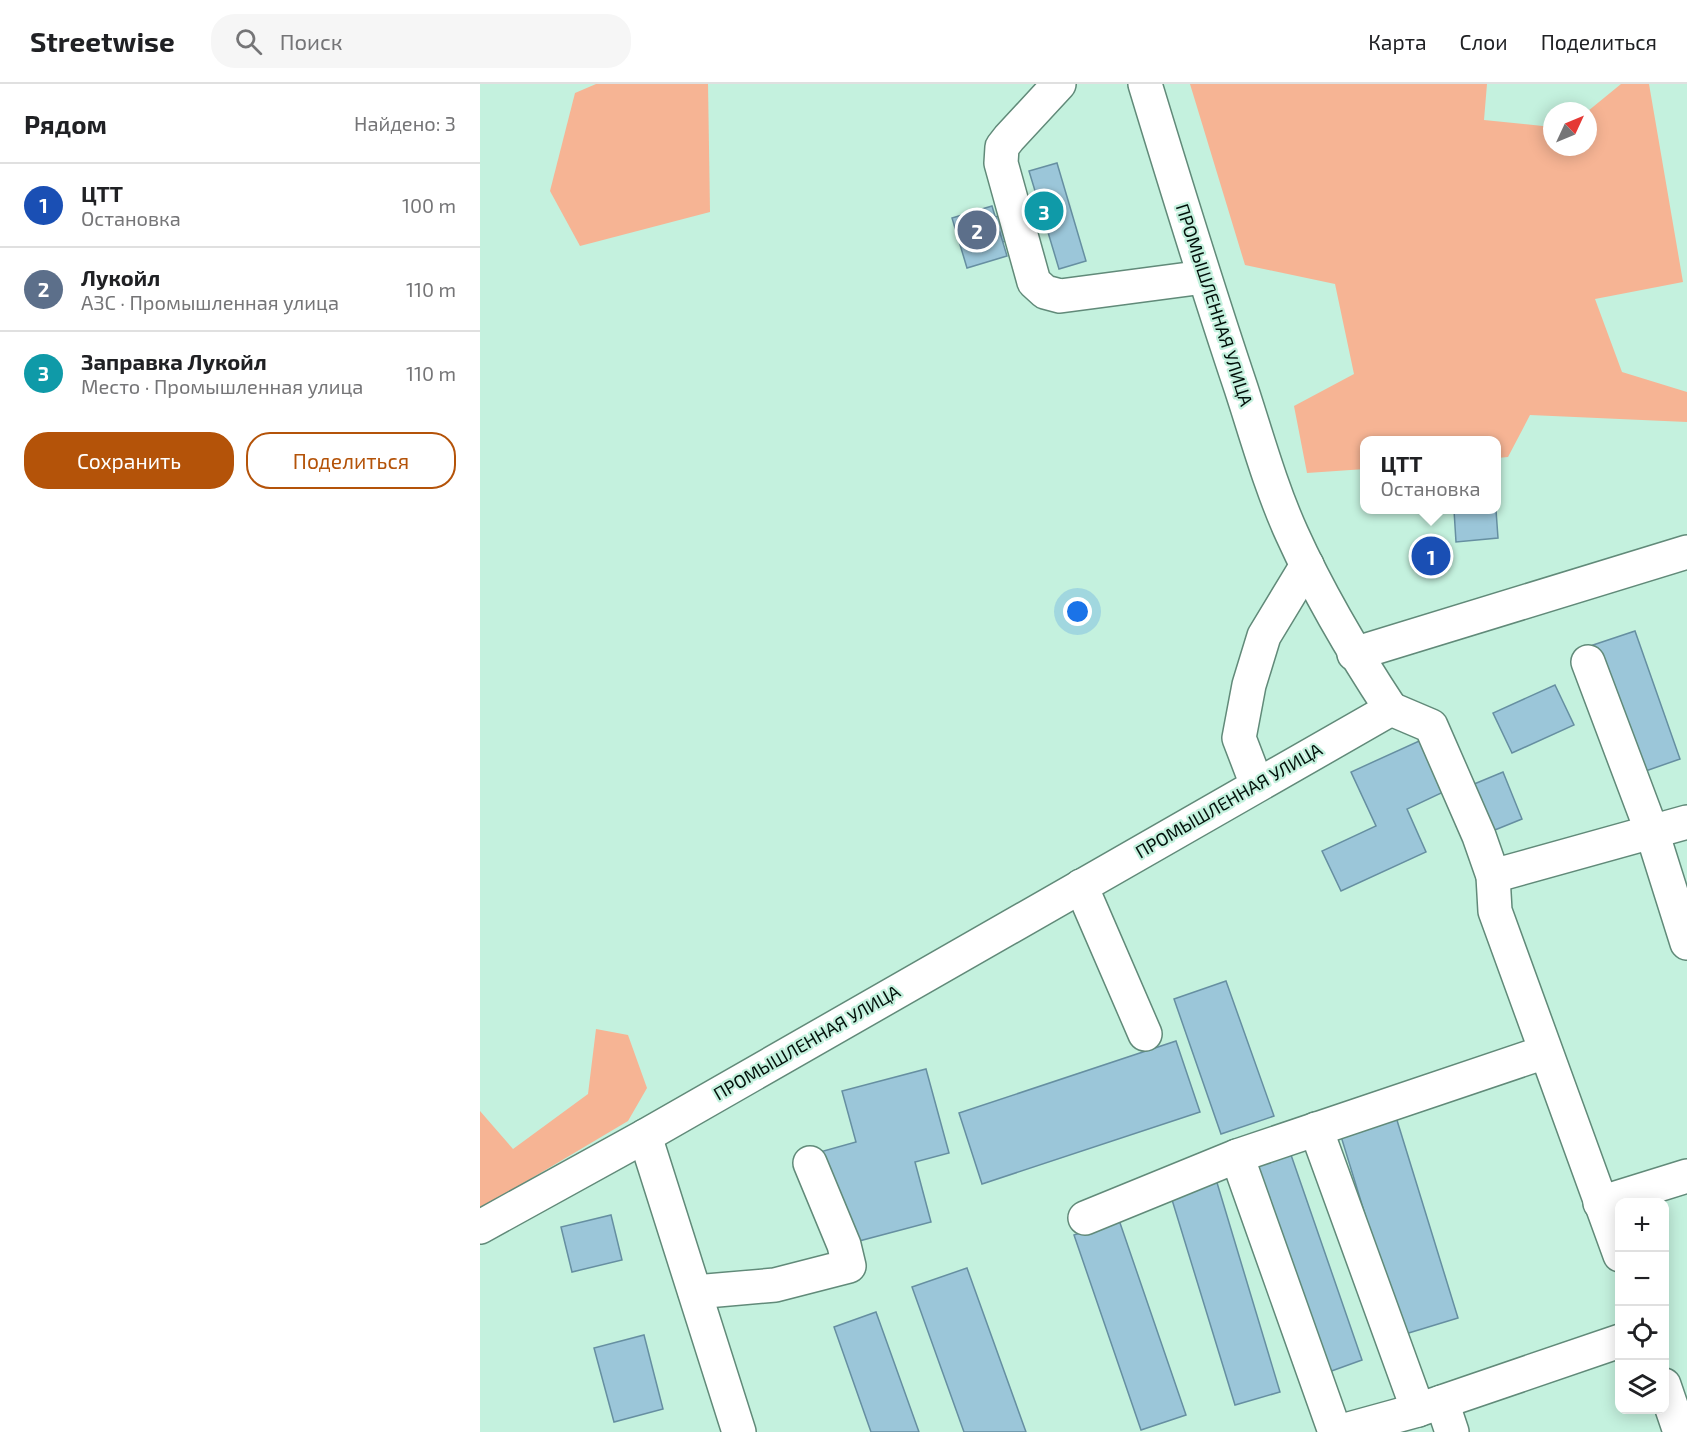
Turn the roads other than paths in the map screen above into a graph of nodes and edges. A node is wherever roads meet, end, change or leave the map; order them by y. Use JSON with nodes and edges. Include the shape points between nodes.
{"nodes":[{"id":1,"x":1059,"y":84,"type":"edge"},
{"id":2,"x":1145,"y":84,"type":"edge"},
{"id":3,"x":1203,"y":277,"type":"junction"},
{"id":4,"x":1687,"y":552,"type":"edge"},
{"id":5,"x":1307,"y":566,"type":"junction"},
{"id":6,"x":1354,"y":654,"type":"junction"},
{"id":7,"x":1588,"y":662,"type":"dead end"},
{"id":8,"x":1391,"y":709,"type":"junction"},
{"id":9,"x":1257,"y":785,"type":"junction"},
{"id":10,"x":1687,"y":822,"type":"edge"},
{"id":11,"x":1652,"y":832,"type":"junction"},
{"id":12,"x":1493,"y":876,"type":"junction"},
{"id":13,"x":1081,"y":886,"type":"junction"},
{"id":14,"x":1687,"y":943,"type":"edge"},
{"id":15,"x":1145,"y":1034,"type":"dead end"},
{"id":16,"x":1545,"y":1052,"type":"junction"},
{"id":17,"x":1316,"y":1129,"type":"junction"},
{"id":18,"x":645,"y":1136,"type":"junction"},
{"id":19,"x":1237,"y":1156,"type":"junction"},
{"id":20,"x":810,"y":1163,"type":"dead end"},
{"id":21,"x":1687,"y":1176,"type":"edge"},
{"id":22,"x":1600,"y":1203,"type":"junction"},
{"id":23,"x":1085,"y":1218,"type":"dead end"},
{"id":24,"x":480,"y":1227,"type":"edge"},
{"id":25,"x":1619,"y":1252,"type":"edge"},
{"id":26,"x":695,"y":1292,"type":"junction"},
{"id":27,"x":1615,"y":1343,"type":"edge"},
{"id":28,"x":1669,"y":1397,"type":"edge"},
{"id":29,"x":1437,"y":1415,"type":"edge"},
{"id":30,"x":739,"y":1432,"type":"edge"},
{"id":31,"x":1337,"y":1432,"type":"edge"},
{"id":32,"x":1680,"y":1432,"type":"edge"}],
"edges":[{"from":1,"to":3,"type":"street","via":[[1002,147],[1001,164],[1034,282],[1045,292],[1060,296]]},
{"from":2,"to":3,"type":"street","name":"ПРОМЫШЛЕННАЯ УЛИЦА"},
{"from":3,"to":5,"type":"street","name":"ПРОМЫШЛЕННАЯ УЛИЦА","via":[[1270,475]]},
{"from":4,"to":6,"type":"street"},
{"from":5,"to":6,"type":"street","name":"ПРОМЫШЛЕННАЯ УЛИЦА"},
{"from":5,"to":9,"type":"street","via":[[1264,636],[1249,685],[1239,738]]},
{"from":6,"to":8,"type":"street","name":"ПРОМЫШЛЕННАЯ УЛИЦА"},
{"from":7,"to":11,"type":"street"},
{"from":8,"to":9,"type":"street","name":"ПРОМЫШЛЕННАЯ УЛИЦА"},
{"from":8,"to":12,"type":"street","via":[[1431,726]]},
{"from":9,"to":13,"type":"street","name":"ПРОМЫШЛЕННАЯ УЛИЦА"},
{"from":10,"to":11,"type":"street"},
{"from":11,"to":12,"type":"street"},
{"from":11,"to":14,"type":"street"},
{"from":12,"to":16,"type":"street","via":[[1495,911]]},
{"from":13,"to":15,"type":"street"},
{"from":13,"to":18,"type":"street","name":"ПРОМЫШЛЕННАЯ УЛИЦА"},
{"from":16,"to":17,"type":"street"},
{"from":16,"to":22,"type":"street"},
{"from":17,"to":19,"type":"street"},
{"from":17,"to":29,"type":"street"},
{"from":18,"to":24,"type":"street","name":"ПРОМЫШЛЕННАЯ УЛИЦА"},
{"from":18,"to":26,"type":"street"},
{"from":19,"to":23,"type":"street"},
{"from":19,"to":31,"type":"street"},
{"from":20,"to":26,"type":"street","via":[[849,1266],[775,1285]]},
{"from":21,"to":22,"type":"street"},
{"from":22,"to":25,"type":"street"},
{"from":26,"to":30,"type":"street"},
{"from":27,"to":29,"type":"street"},
{"from":28,"to":32,"type":"street"},
{"from":29,"to":31,"type":"street"}]}
